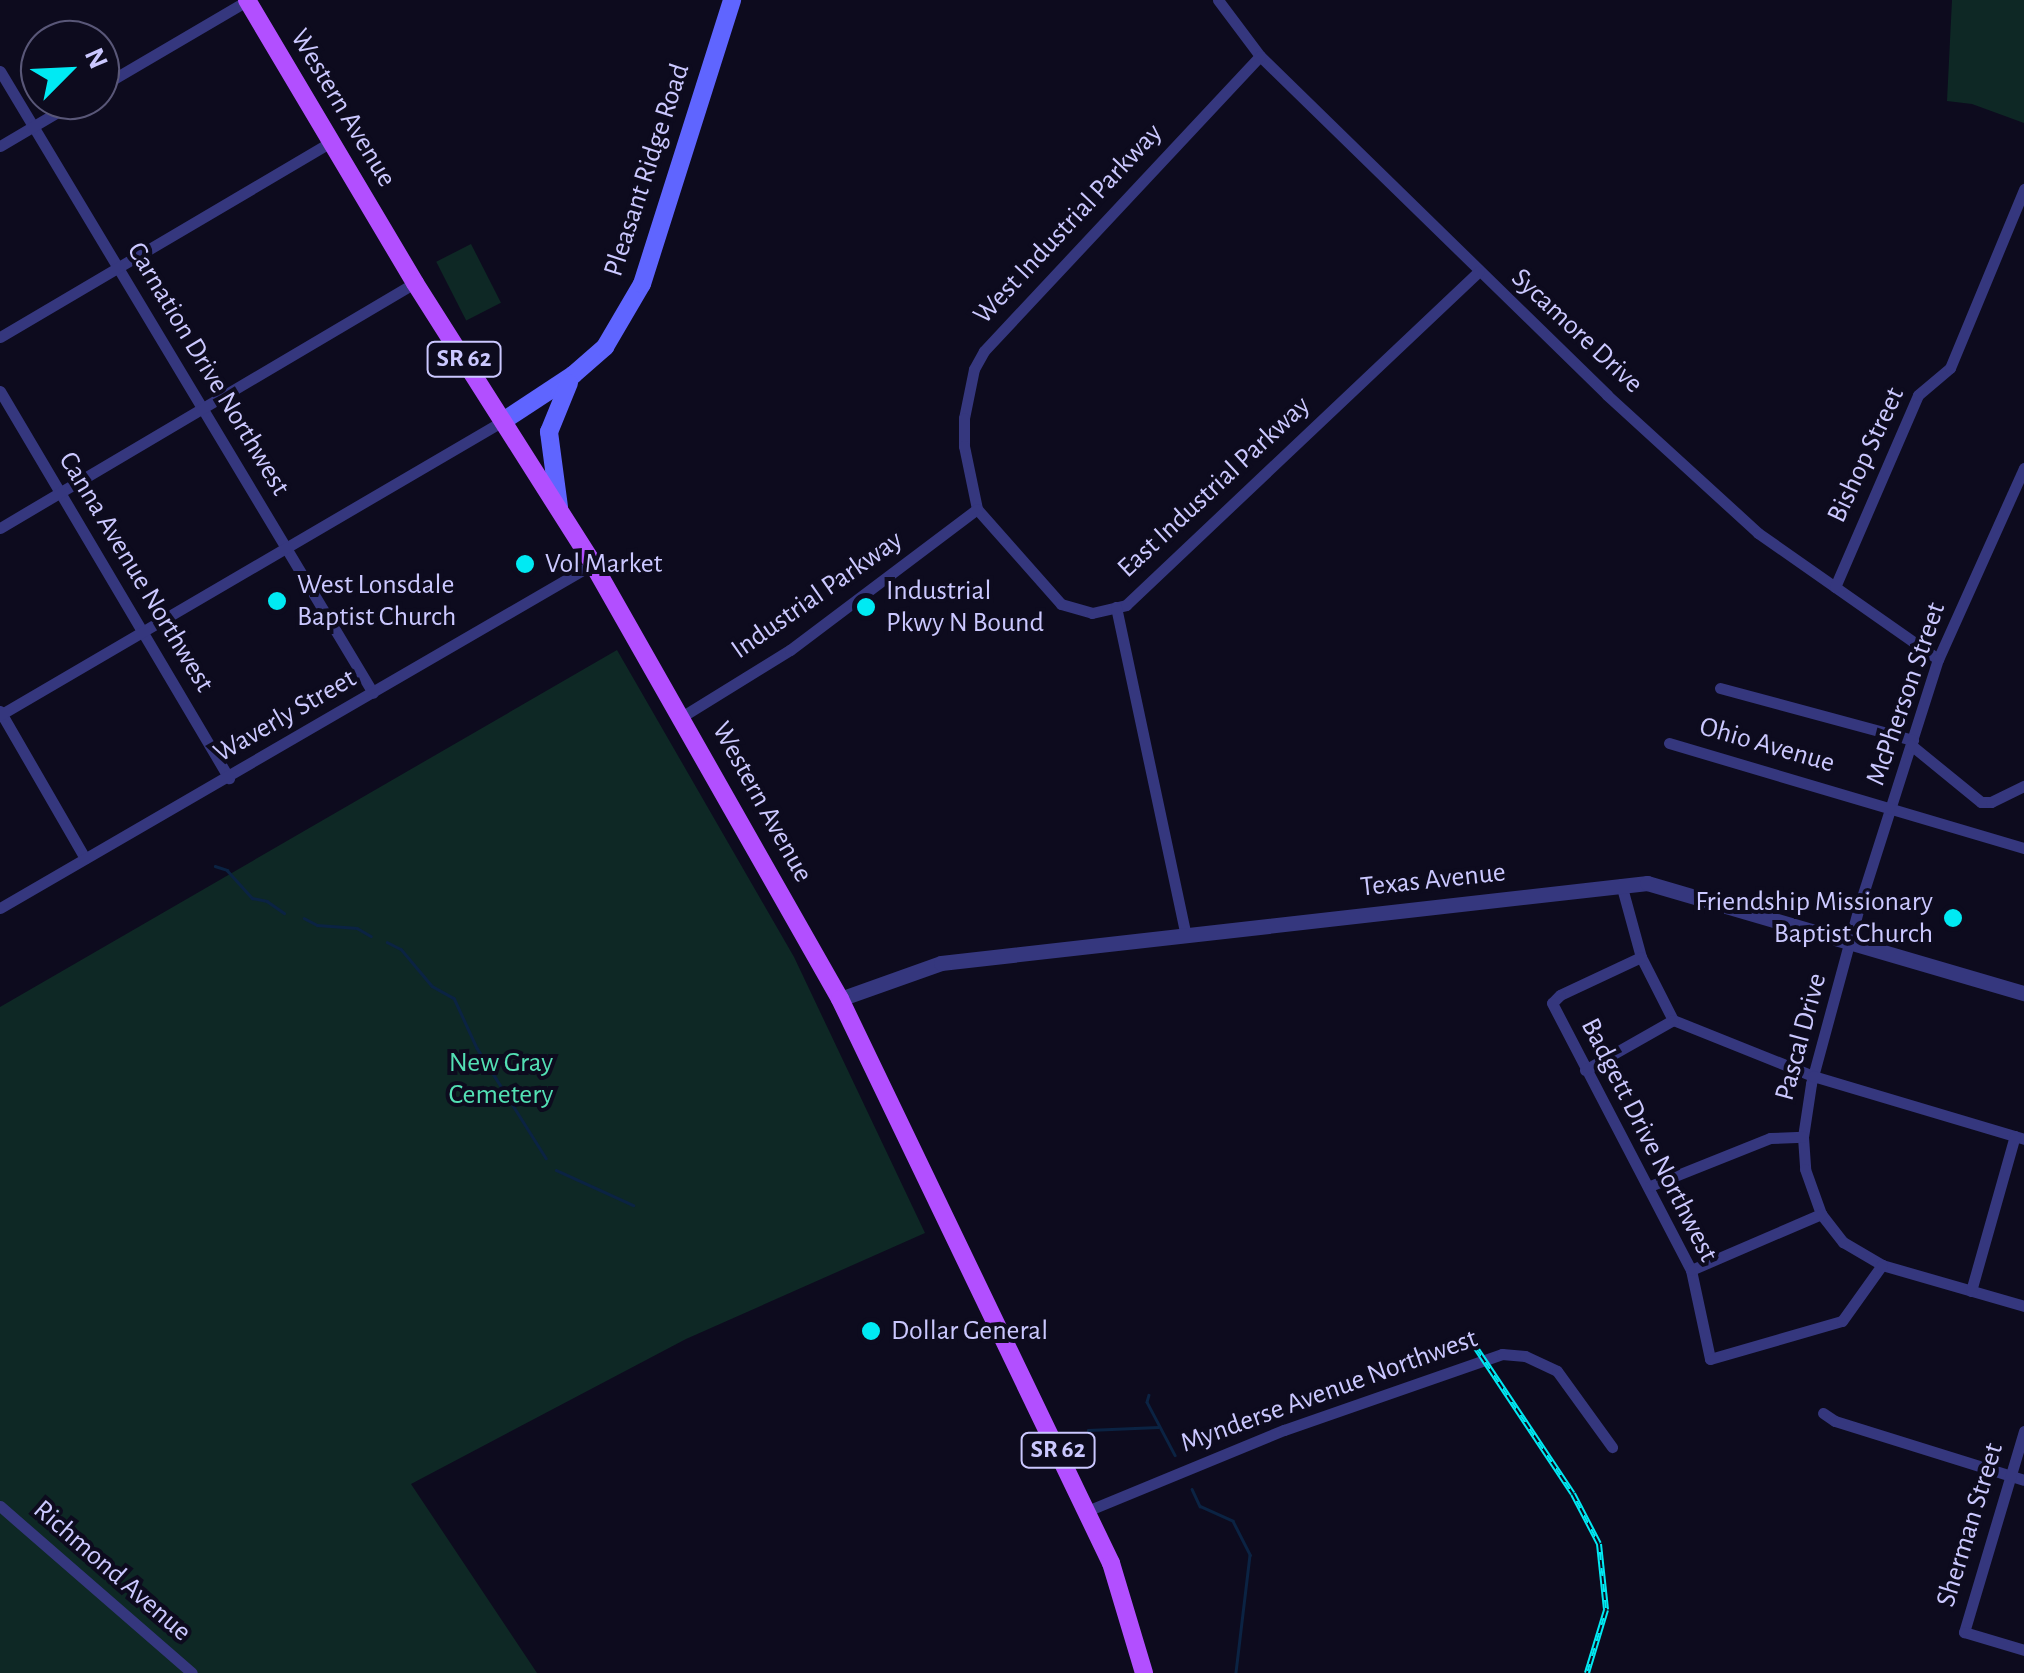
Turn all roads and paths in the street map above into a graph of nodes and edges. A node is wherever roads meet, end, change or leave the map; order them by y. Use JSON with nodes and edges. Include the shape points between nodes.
{"nodes":[{"id":1,"x":247,"y":0,"type":"edge"},
{"id":2,"x":732,"y":0,"type":"edge"},
{"id":3,"x":1218,"y":0,"type":"edge"},
{"id":4,"x":1260,"y":56,"type":"junction"},
{"id":5,"x":0,"y":71,"type":"edge"},
{"id":6,"x":120,"y":75,"type":"edge"},
{"id":7,"x":43,"y":120,"type":"edge"},
{"id":8,"x":33,"y":126,"type":"junction"},
{"id":9,"x":330,"y":142,"type":"junction"},
{"id":10,"x":0,"y":146,"type":"edge"},
{"id":11,"x":2024,"y":189,"type":"edge"},
{"id":12,"x":118,"y":268,"type":"junction"},
{"id":13,"x":1478,"y":272,"type":"junction"},
{"id":14,"x":415,"y":283,"type":"junction"},
{"id":15,"x":0,"y":337,"type":"edge"},
{"id":16,"x":573,"y":376,"type":"junction"},
{"id":17,"x":0,"y":392,"type":"edge"},
{"id":18,"x":202,"y":408,"type":"junction"},
{"id":19,"x":504,"y":421,"type":"junction"},
{"id":20,"x":2024,"y":468,"type":"edge"},
{"id":21,"x":60,"y":493,"type":"junction"},
{"id":22,"x":558,"y":507,"type":"junction"},
{"id":23,"x":978,"y":509,"type":"junction"},
{"id":24,"x":0,"y":528,"type":"edge"},
{"id":25,"x":288,"y":551,"type":"junction"},
{"id":26,"x":592,"y":564,"type":"junction"},
{"id":27,"x":1835,"y":587,"type":"junction"},
{"id":28,"x":1116,"y":607,"type":"junction"},
{"id":29,"x":142,"y":632,"type":"junction"},
{"id":30,"x":1938,"y":659,"type":"junction"},
{"id":31,"x":1720,"y":688,"type":"dead end"},
{"id":32,"x":373,"y":694,"type":"junction"},
{"id":33,"x":1,"y":713,"type":"edge"},
{"id":34,"x":683,"y":716,"type":"junction"},
{"id":35,"x":1912,"y":742,"type":"junction"},
{"id":36,"x":1668,"y":743,"type":"dead end"},
{"id":37,"x":229,"y":778,"type":"junction"},
{"id":38,"x":2024,"y":786,"type":"edge"},
{"id":39,"x":1893,"y":808,"type":"junction"},
{"id":40,"x":2024,"y":848,"type":"edge"},
{"id":41,"x":85,"y":858,"type":"junction"},
{"id":42,"x":1621,"y":884,"type":"junction"},
{"id":43,"x":0,"y":908,"type":"edge"},
{"id":44,"x":1185,"y":933,"type":"junction"},
{"id":45,"x":1853,"y":942,"type":"junction"},
{"id":46,"x":1641,"y":957,"type":"junction"},
{"id":47,"x":2024,"y":993,"type":"edge"},
{"id":48,"x":840,"y":999,"type":"junction"},
{"id":49,"x":1674,"y":1020,"type":"junction"},
{"id":50,"x":1585,"y":1070,"type":"junction"},
{"id":51,"x":1813,"y":1076,"type":"junction"},
{"id":52,"x":1803,"y":1136,"type":"junction"},
{"id":53,"x":2020,"y":1137,"type":"edge"},
{"id":54,"x":1650,"y":1186,"type":"junction"},
{"id":55,"x":1821,"y":1214,"type":"junction"},
{"id":56,"x":1882,"y":1265,"type":"junction"},
{"id":57,"x":1692,"y":1270,"type":"junction"},
{"id":58,"x":1971,"y":1291,"type":"junction"},
{"id":59,"x":2024,"y":1306,"type":"edge"},
{"id":60,"x":1823,"y":1412,"type":"dead end"},
{"id":61,"x":2024,"y":1431,"type":"edge"},
{"id":62,"x":1612,"y":1447,"type":"dead end"},
{"id":63,"x":2010,"y":1476,"type":"junction"},
{"id":64,"x":2024,"y":1480,"type":"edge"},
{"id":65,"x":0,"y":1506,"type":"edge"},
{"id":66,"x":1087,"y":1512,"type":"junction"},
{"id":67,"x":2024,"y":1650,"type":"edge"},
{"id":68,"x":192,"y":1673,"type":"edge"},
{"id":69,"x":1144,"y":1673,"type":"edge"}],
"edges":[{"from":1,"to":6,"type":"street"},
{"from":1,"to":9,"type":"main road","name":"Western Avenue","number":"SR 62"},
{"from":2,"to":16,"type":"main road","name":"Pleasant Ridge Road","via":[[642,284],[605,347]]},
{"from":3,"to":4,"type":"street","name":"Sycamore Drive"},
{"from":4,"to":13,"type":"street","name":"Sycamore Drive"},
{"from":4,"to":23,"type":"street","name":"West Industrial Parkway","via":[[984,350],[964,418]]},
{"from":5,"to":8,"type":"street","name":"Carnation Drive Northwest"},
{"from":7,"to":8,"type":"street"},
{"from":8,"to":10,"type":"street"},
{"from":8,"to":12,"type":"street","name":"Carnation Drive Northwest"},
{"from":9,"to":12,"type":"street"},
{"from":9,"to":14,"type":"main road","name":"Western Avenue","number":"SR 62"},
{"from":11,"to":27,"type":"street","name":"Bishop Street","via":[[1950,368],[1918,395]]},
{"from":12,"to":15,"type":"street"},
{"from":12,"to":18,"type":"street","name":"Carnation Drive Northwest"},
{"from":13,"to":27,"type":"street","name":"Sycamore Drive","via":[[1758,533]]},
{"from":13,"to":28,"type":"street","name":"East Industrial Parkway","via":[[1126,605]]},
{"from":14,"to":18,"type":"street"},
{"from":14,"to":19,"type":"main road","name":"Western Avenue","number":"SR 62"},
{"from":16,"to":19,"type":"main road","name":"Pleasant Ridge Road"},
{"from":16,"to":22,"type":"main road","via":[[549,432]]},
{"from":17,"to":21,"type":"street","name":"Canna Avenue Northwest"},
{"from":18,"to":21,"type":"street"},
{"from":18,"to":25,"type":"street","name":"Carnation Drive Northwest"},
{"from":19,"to":22,"type":"main road","name":"Western Avenue","number":"SR 62"},
{"from":19,"to":25,"type":"street"},
{"from":20,"to":30,"type":"street","name":"McPherson Street"},
{"from":21,"to":24,"type":"street"},
{"from":21,"to":29,"type":"street","name":"Canna Avenue Northwest"},
{"from":22,"to":26,"type":"main road","name":"Western Avenue","number":"SR 62"},
{"from":23,"to":28,"type":"street","name":"East Industrial Parkway","via":[[1061,604],[1092,613]]},
{"from":23,"to":34,"type":"street","name":"Industrial Parkway","via":[[790,650]]},
{"from":25,"to":29,"type":"street"},
{"from":25,"to":32,"type":"street","name":"Carnation Drive Northwest"},
{"from":26,"to":32,"type":"street","name":"Waverly Street"},
{"from":26,"to":34,"type":"main road","name":"Western Avenue","number":"SR 62"},
{"from":27,"to":30,"type":"street","name":"Sycamore Drive"},
{"from":28,"to":44,"type":"street"},
{"from":29,"to":33,"type":"street"},
{"from":29,"to":37,"type":"street","name":"Canna Avenue Northwest"},
{"from":30,"to":35,"type":"street","name":"McPherson Street"},
{"from":31,"to":35,"type":"street"},
{"from":32,"to":37,"type":"street","name":"Waverly Street"},
{"from":33,"to":41,"type":"street"},
{"from":34,"to":48,"type":"main road","name":"Western Avenue","number":"SR 62"},
{"from":35,"to":38,"type":"street","via":[[1981,802]]},
{"from":35,"to":39,"type":"street","name":"McPherson Street"},
{"from":36,"to":39,"type":"street","name":"Ohio Avenue"},
{"from":37,"to":41,"type":"street","name":"Waverly Street"},
{"from":39,"to":40,"type":"street","name":"Ohio Avenue"},
{"from":39,"to":45,"type":"street","name":"McPherson Street"},
{"from":41,"to":43,"type":"street","name":"Waverly Street"},
{"from":42,"to":44,"type":"street","name":"Texas Avenue"},
{"from":42,"to":45,"type":"street","name":"Texas Avenue","via":[[1668,886]]},
{"from":42,"to":46,"type":"street"},
{"from":44,"to":48,"type":"street","name":"Texas Avenue","via":[[941,963]]},
{"from":45,"to":47,"type":"street","name":"Texas Avenue"},
{"from":45,"to":51,"type":"street","name":"Pascal Drive"},
{"from":46,"to":49,"type":"street"},
{"from":46,"to":50,"type":"street","name":"Badgett Drive Northwest","via":[[1552,1003]]},
{"from":48,"to":66,"type":"main road","name":"Western Avenue","number":"SR 62"},
{"from":49,"to":50,"type":"street"},
{"from":49,"to":51,"type":"street"},
{"from":50,"to":54,"type":"street","name":"Badgett Drive Northwest"},
{"from":51,"to":52,"type":"street","name":"Pascal Drive"},
{"from":51,"to":53,"type":"street"},
{"from":52,"to":54,"type":"street","via":[[1770,1138]]},
{"from":52,"to":55,"type":"street","name":"Pascal Drive","via":[[1805,1169]]},
{"from":53,"to":58,"type":"street"},
{"from":54,"to":57,"type":"street","name":"Badgett Drive Northwest"},
{"from":55,"to":56,"type":"street","name":"Pascal Drive","via":[[1843,1242]]},
{"from":55,"to":57,"type":"street"},
{"from":56,"to":57,"type":"street","name":"Badgett Drive Northwest","via":[[1842,1321],[1710,1359]]},
{"from":56,"to":58,"type":"street","name":"Pascal Drive"},
{"from":58,"to":59,"type":"street","name":"Pascal Drive"},
{"from":60,"to":63,"type":"street"},
{"from":61,"to":63,"type":"street","name":"Sherman Street"},
{"from":62,"to":66,"type":"street","name":"Mynderse Avenue Northwest","via":[[1557,1371],[1502,1354],[1284,1430]]},
{"from":63,"to":64,"type":"street"},
{"from":63,"to":67,"type":"street","name":"Sherman Street","via":[[1964,1632]]},
{"from":65,"to":68,"type":"street","name":"Richmond Avenue"},
{"from":66,"to":69,"type":"main road","name":"Western Avenue","number":"SR 62","via":[[1125,1602]]}]}
